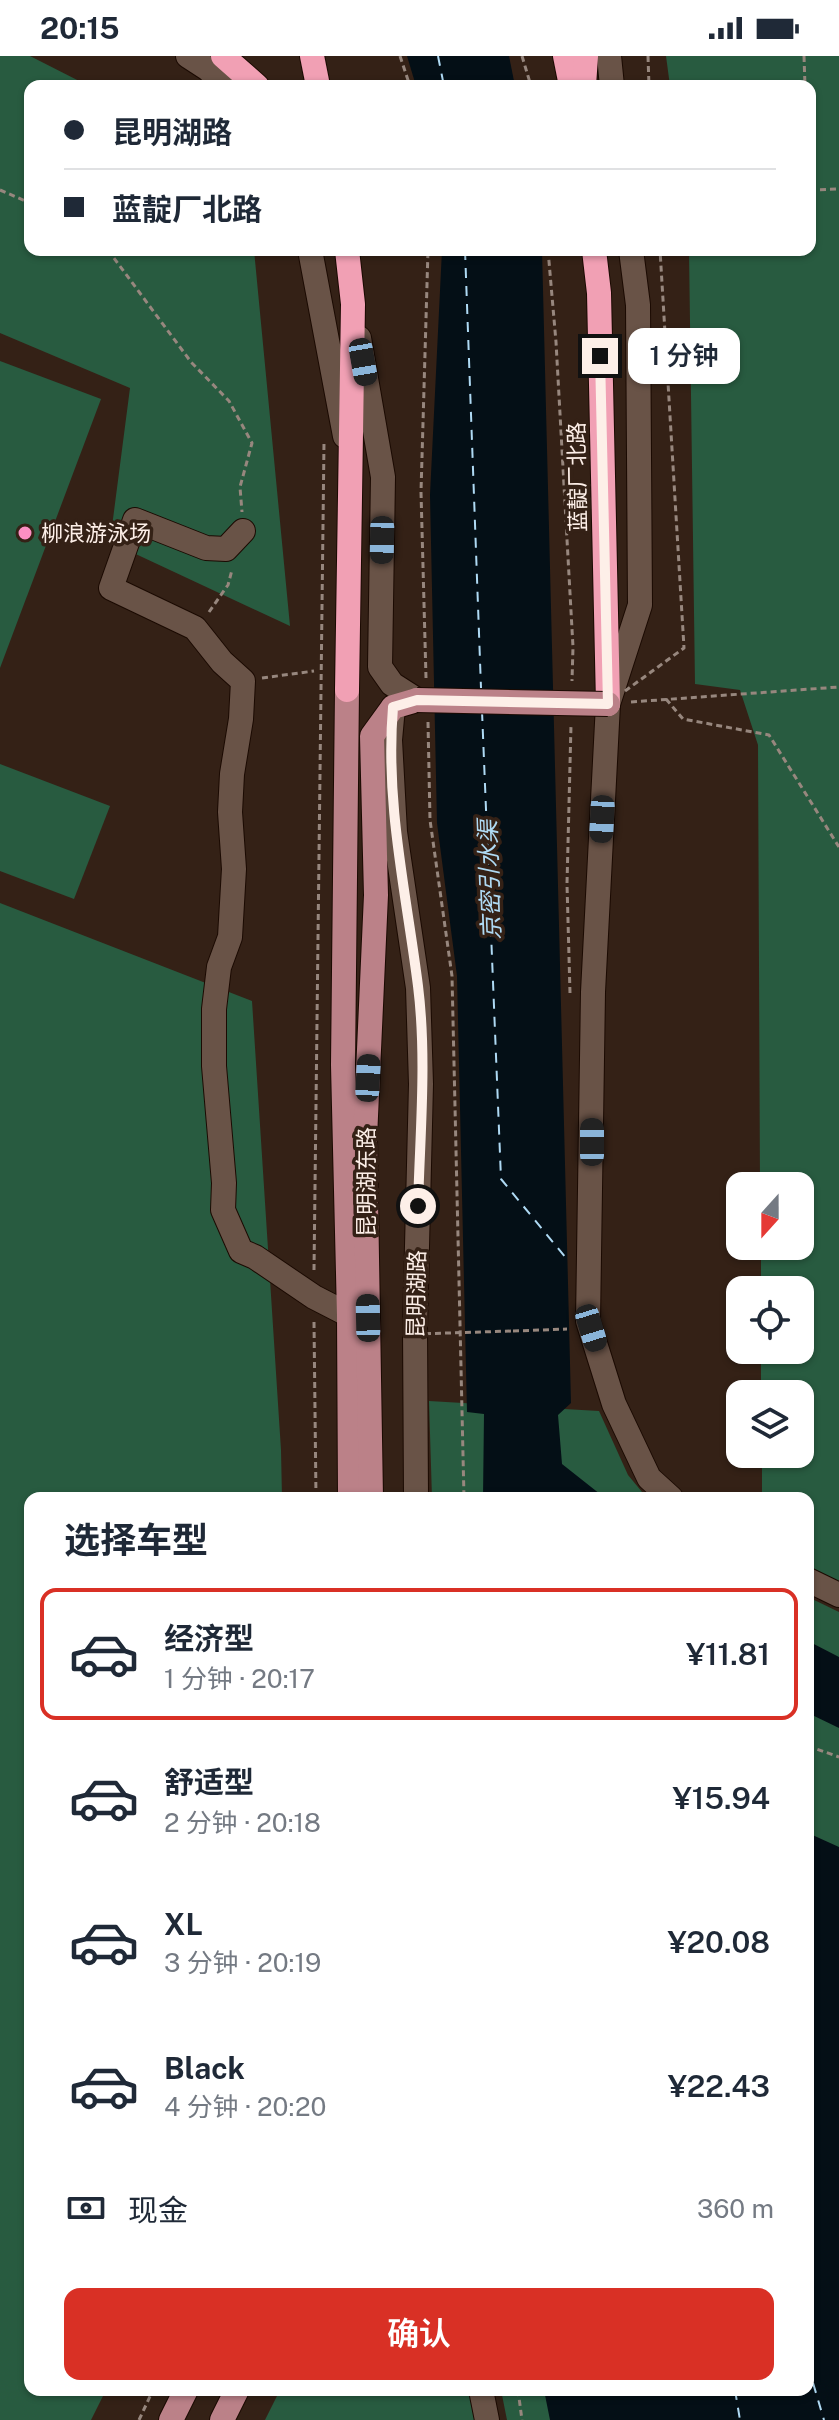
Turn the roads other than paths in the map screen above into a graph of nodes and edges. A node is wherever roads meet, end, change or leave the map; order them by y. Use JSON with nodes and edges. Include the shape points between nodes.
{"nodes":[{"id":1,"x":188,"y":56,"type":"edge"},
{"id":2,"x":223,"y":56,"type":"edge"},
{"id":3,"x":312,"y":56,"type":"edge"},
{"id":4,"x":565,"y":56,"type":"edge"},
{"id":5,"x":586,"y":56,"type":"edge"},
{"id":6,"x":609,"y":56,"type":"edge"},
{"id":7,"x":220,"y":80,"type":"edge"},
{"id":8,"x":250,"y":80,"type":"edge"},
{"id":9,"x":317,"y":80,"type":"edge"},
{"id":10,"x":570,"y":80,"type":"edge"},
{"id":11,"x":584,"y":80,"type":"edge"},
{"id":12,"x":611,"y":80,"type":"edge"},
{"id":13,"x":311,"y":256,"type":"edge"},
{"id":14,"x":338,"y":256,"type":"edge"},
{"id":15,"x":348,"y":256,"type":"edge"},
{"id":16,"x":595,"y":256,"type":"edge"},
{"id":17,"x":632,"y":256,"type":"edge"},
{"id":18,"x":353,"y":304,"type":"junction"},
{"id":19,"x":351,"y":472,"type":"junction"},
{"id":20,"x":243,"y":531,"type":"road end"},
{"id":21,"x":347,"y":690,"type":"joint"},
{"id":22,"x":424,"y":697,"type":"junction"},
{"id":23,"x":608,"y":704,"type":"junction"},
{"id":24,"x":393,"y":707,"type":"junction"},
{"id":25,"x":349,"y":1315,"type":"junction"},
{"id":26,"x":350,"y":1492,"type":"edge"},
{"id":27,"x":371,"y":1492,"type":"edge"},
{"id":28,"x":416,"y":1492,"type":"edge"},
{"id":29,"x":664,"y":1492,"type":"edge"},
{"id":30,"x":814,"y":1583,"type":"edge"},
{"id":31,"x":839,"y":1595,"type":"edge"},
{"id":32,"x":183,"y":2396,"type":"edge"},
{"id":33,"x":234,"y":2396,"type":"edge"},
{"id":34,"x":482,"y":2396,"type":"edge"},
{"id":35,"x":171,"y":2420,"type":"edge"},
{"id":36,"x":222,"y":2420,"type":"edge"},
{"id":37,"x":487,"y":2420,"type":"edge"}],
"edges":[{"from":1,"to":7,"type":"street"},
{"from":2,"to":8,"type":"highway"},
{"from":3,"to":9,"type":"highway"},
{"from":4,"to":10,"type":"highway"},
{"from":5,"to":11,"type":"highway"},
{"from":6,"to":12,"type":"street"},
{"from":13,"to":19,"type":"street"},
{"from":14,"to":18,"type":"highway"},
{"from":15,"to":18,"type":"highway"},
{"from":16,"to":23,"type":"highway","name":"蓝靛厂北路"},
{"from":17,"to":23,"type":"street","via":[[638,305],[640,605]]},
{"from":18,"to":19,"type":"highway"},
{"from":18,"to":22,"type":"street","via":[[383,477],[380,667],[392,684]]},
{"from":19,"to":21,"type":"highway"},
{"from":20,"to":25,"type":"street","via":[[226,549],[206,548],[135,520],[111,588],[195,628],[243,681],[230,812],[230,937],[219,967],[214,1009],[223,1210],[241,1251]]},
{"from":21,"to":25,"type":"main road","name":"昆明湖东路","via":[[343,1065]]},
{"from":22,"to":23,"type":"main road","bridge":true},
{"from":22,"to":24,"type":"main road"},
{"from":23,"to":29,"type":"street","via":[[593,992],[588,1321],[614,1404],[649,1478]]},
{"from":24,"to":27,"type":"main road","name":"昆明湖东路","via":[[372,736],[371,751],[376,895],[365,1138]]},
{"from":24,"to":28,"type":"street","name":"昆明湖路","via":[[395,832],[419,1004]]},
{"from":25,"to":26,"type":"main road","name":"昆明湖东路"},
{"from":30,"to":31,"type":"street"},
{"from":32,"to":35,"type":"main road"},
{"from":33,"to":36,"type":"main road"},
{"from":34,"to":37,"type":"street"}]}
